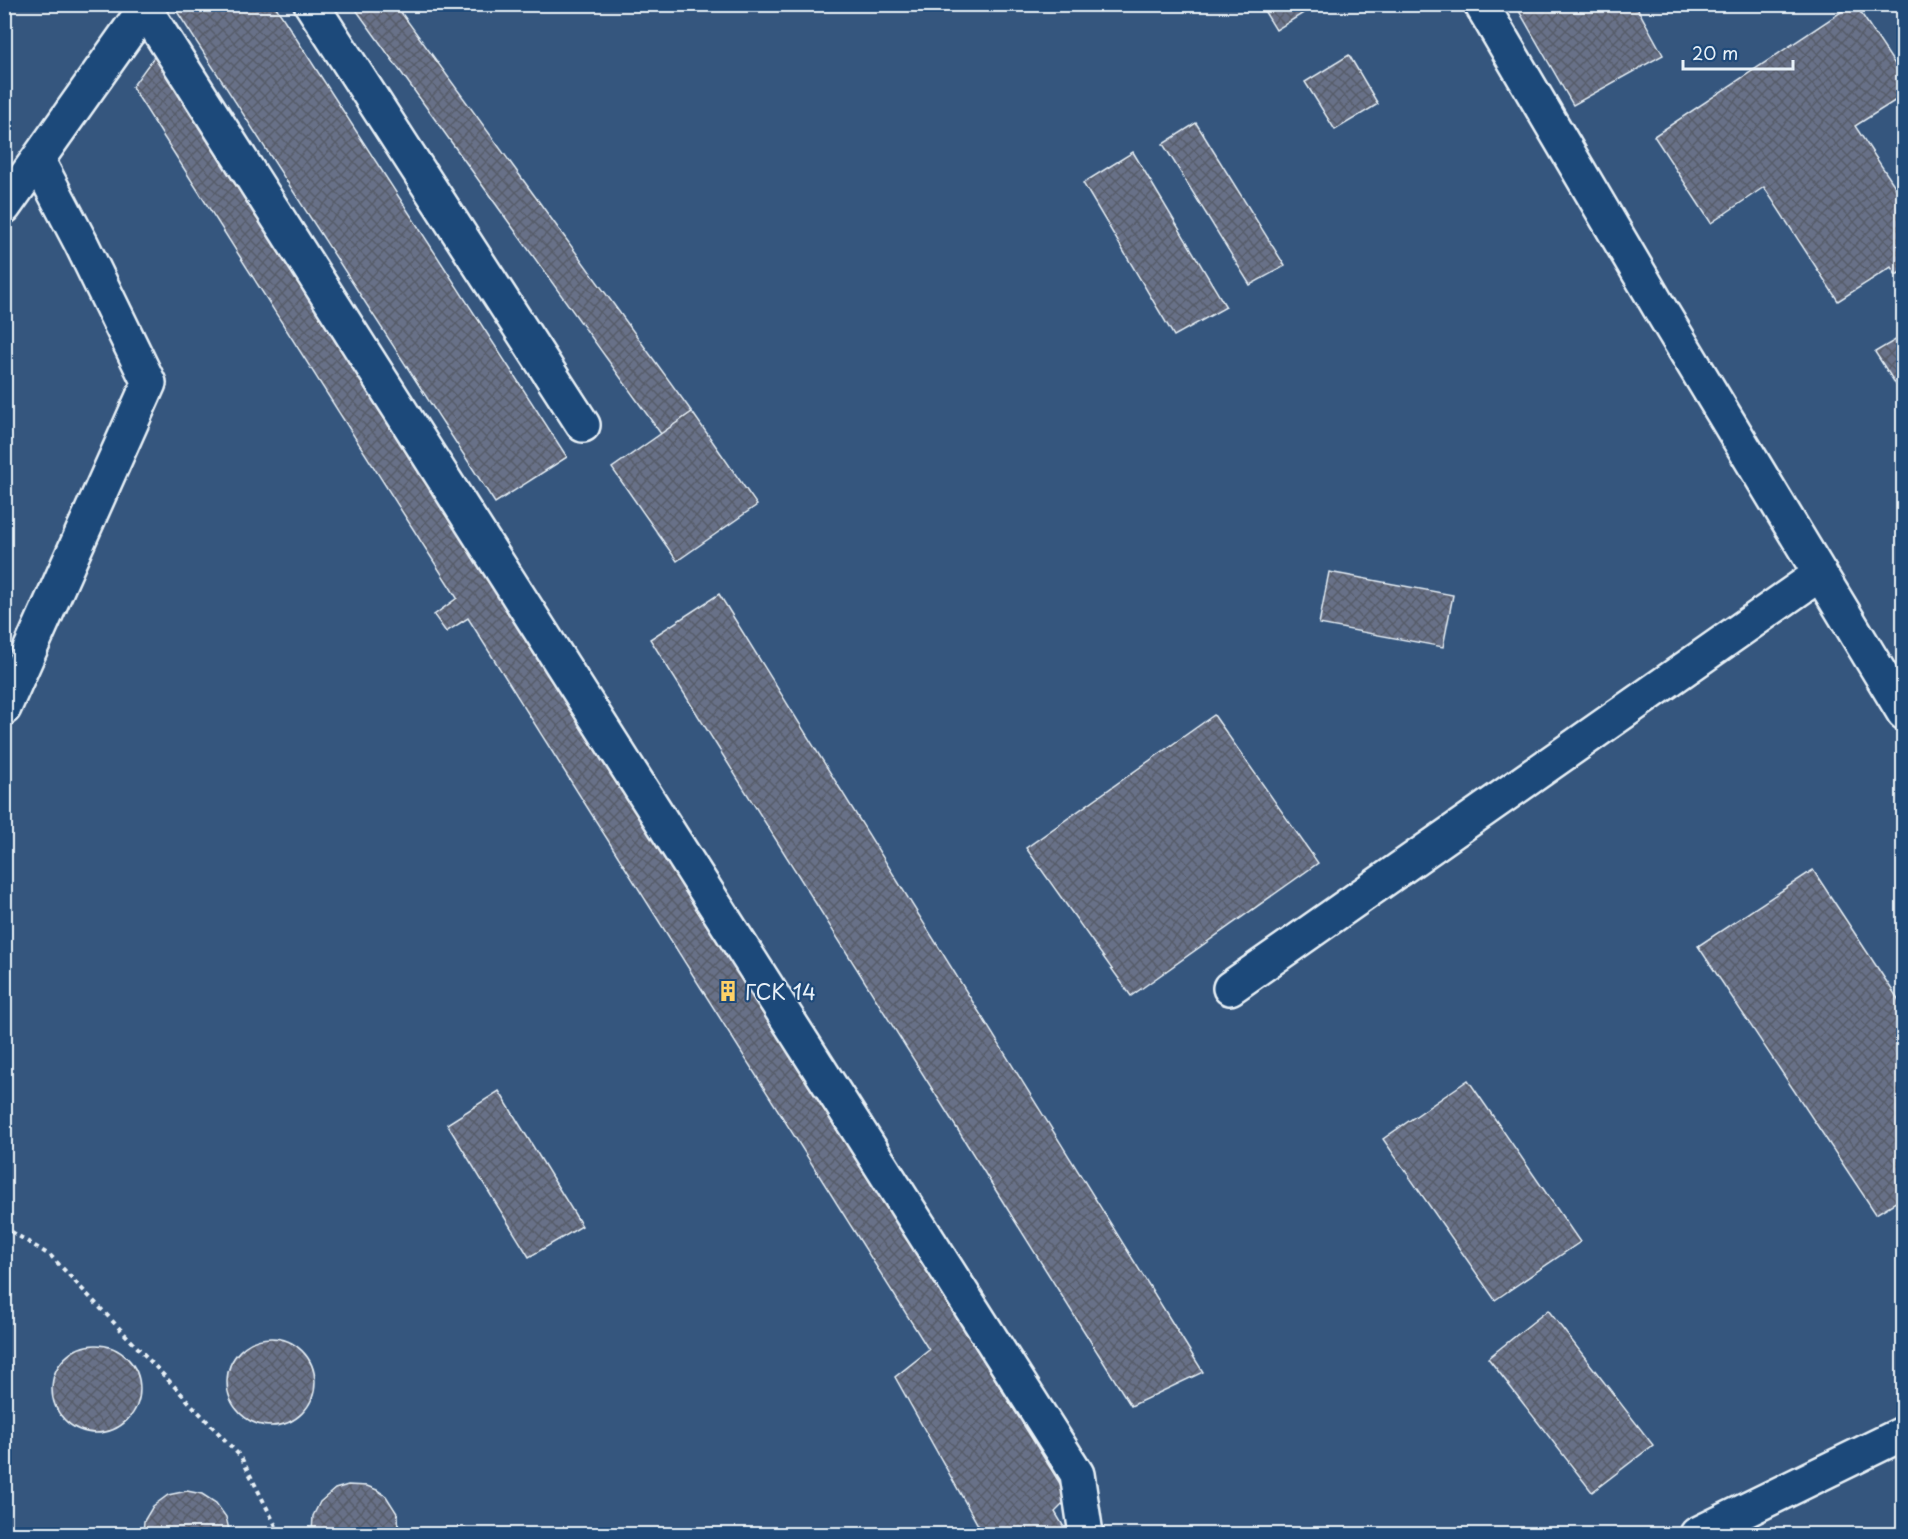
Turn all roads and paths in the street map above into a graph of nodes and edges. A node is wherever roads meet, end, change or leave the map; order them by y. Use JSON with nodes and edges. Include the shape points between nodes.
{"nodes":[{"id":1,"x":311,"y":4,"type":"edge"},
{"id":2,"x":1481,"y":4,"type":"edge"},
{"id":3,"x":146,"y":7,"type":"edge"},
{"id":4,"x":38,"y":160,"type":"junction"},
{"id":5,"x":4,"y":207,"type":"edge"},
{"id":6,"x":583,"y":425,"type":"dead end"},
{"id":7,"x":1820,"y":574,"type":"junction"},
{"id":8,"x":4,"y":708,"type":"edge"},
{"id":9,"x":1904,"y":712,"type":"edge"},
{"id":10,"x":1230,"y":988,"type":"dead end"},
{"id":11,"x":4,"y":1227,"type":"edge"},
{"id":12,"x":1904,"y":1433,"type":"edge"},
{"id":13,"x":280,"y":1534,"type":"edge"},
{"id":14,"x":1086,"y":1534,"type":"edge"},
{"id":15,"x":1697,"y":1534,"type":"edge"}],
"edges":[{"from":1,"to":6,"type":"street"},
{"from":2,"to":7,"type":"street"},
{"from":3,"to":4,"type":"street"},
{"from":3,"to":14,"type":"street","via":[[1077,1474]]},
{"from":4,"to":5,"type":"street"},
{"from":4,"to":8,"type":"street","via":[[149,383]]},
{"from":7,"to":9,"type":"street"},
{"from":7,"to":10,"type":"street"},
{"from":11,"to":13,"type":"path","via":[[51,1256],[241,1457]]},
{"from":12,"to":15,"type":"street"}]}
